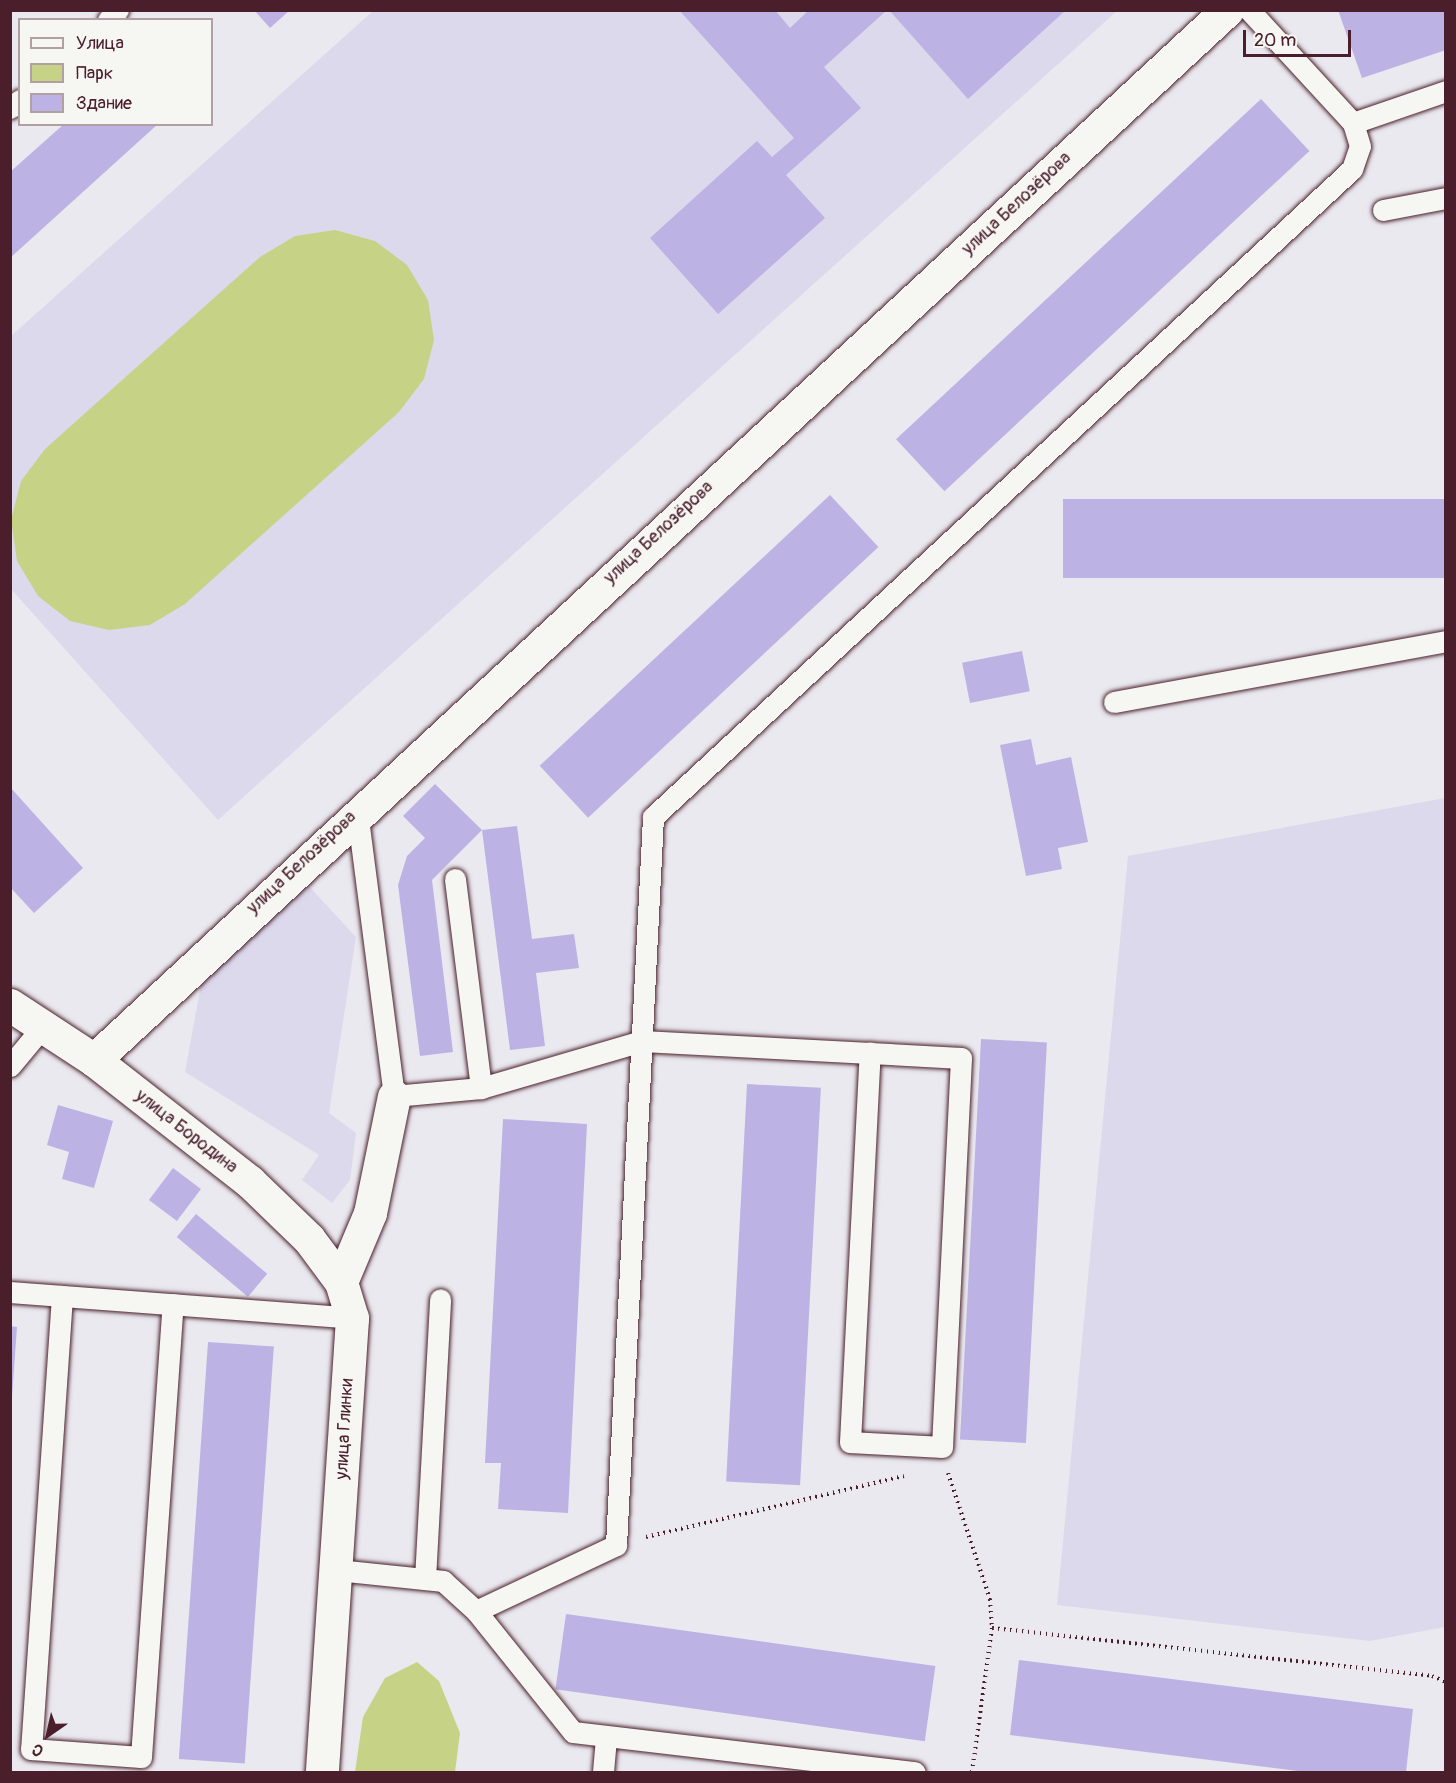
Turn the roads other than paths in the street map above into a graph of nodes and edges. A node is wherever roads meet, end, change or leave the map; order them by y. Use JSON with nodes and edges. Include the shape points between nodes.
{"nodes":[{"id":1,"x":1227,"y":10,"type":"edge"},
{"id":2,"x":1249,"y":10,"type":"edge"},
{"id":3,"x":1446,"y":91,"type":"edge"},
{"id":4,"x":1353,"y":123,"type":"junction"},
{"id":5,"x":1446,"y":198,"type":"edge"},
{"id":6,"x":1383,"y":210,"type":"dead end"},
{"id":7,"x":1446,"y":641,"type":"edge"},
{"id":8,"x":1114,"y":702,"type":"dead end"},
{"id":9,"x":357,"y":811,"type":"junction"},
{"id":10,"x":455,"y":879,"type":"dead end"},
{"id":11,"x":10,"y":1005,"type":"edge"},
{"id":12,"x":44,"y":1025,"type":"junction"},
{"id":13,"x":642,"y":1041,"type":"junction"},
{"id":14,"x":870,"y":1053,"type":"junction"},
{"id":15,"x":94,"y":1060,"type":"junction"},
{"id":16,"x":10,"y":1066,"type":"edge"},
{"id":17,"x":482,"y":1088,"type":"junction"},
{"id":18,"x":394,"y":1096,"type":"junction"},
{"id":19,"x":341,"y":1282,"type":"junction"},
{"id":20,"x":10,"y":1292,"type":"edge"},
{"id":21,"x":62,"y":1296,"type":"junction"},
{"id":22,"x":440,"y":1299,"type":"dead end"},
{"id":23,"x":173,"y":1304,"type":"junction"},
{"id":24,"x":352,"y":1318,"type":"junction"},
{"id":25,"x":337,"y":1570,"type":"junction"},
{"id":26,"x":425,"y":1579,"type":"junction"},
{"id":27,"x":476,"y":1611,"type":"junction"},
{"id":28,"x":606,"y":1738,"type":"junction"},
{"id":29,"x":830,"y":1767,"type":"edge"},
{"id":30,"x":322,"y":1773,"type":"edge"},
{"id":31,"x":603,"y":1773,"type":"edge"},
{"id":32,"x":915,"y":1773,"type":"edge"}],
"edges":[{"from":1,"to":9,"type":"street","name":"улица Белозёрова"},
{"from":2,"to":4,"type":"lane"},
{"from":3,"to":4,"type":"lane"},
{"from":4,"to":13,"type":"lane","via":[[1360,146],[1352,169],[653,817]]},
{"from":5,"to":6,"type":"lane"},
{"from":7,"to":8,"type":"lane"},
{"from":9,"to":15,"type":"street","name":"улица Белозёрова"},
{"from":9,"to":18,"type":"lane"},
{"from":10,"to":17,"type":"lane"},
{"from":11,"to":12,"type":"street","name":"улица Бородина"},
{"from":12,"to":15,"type":"street","name":"улица Бородина"},
{"from":12,"to":16,"type":"lane"},
{"from":13,"to":14,"type":"lane"},
{"from":13,"to":17,"type":"lane"},
{"from":13,"to":27,"type":"lane","via":[[616,1545]]},
{"from":14,"to":14,"type":"lane","via":[[850,1442],[942,1447],[961,1058]]},
{"from":15,"to":19,"type":"street","name":"улица Бородина","via":[[249,1181],[309,1239]]},
{"from":17,"to":18,"type":"lane"},
{"from":18,"to":19,"type":"street","via":[[370,1213]]},
{"from":19,"to":24,"type":"street","name":"улица Глинки"},
{"from":20,"to":21,"type":"lane"},
{"from":21,"to":23,"type":"lane"},
{"from":21,"to":23,"type":"lane","via":[[32,1749],[42,1750],[141,1757]]},
{"from":22,"to":26,"type":"lane"},
{"from":23,"to":24,"type":"lane"},
{"from":24,"to":25,"type":"street","name":"улица Глинки"},
{"from":25,"to":26,"type":"lane"},
{"from":25,"to":30,"type":"street","name":"улица Глинки"},
{"from":26,"to":27,"type":"lane","via":[[442,1581]]},
{"from":27,"to":28,"type":"lane","via":[[573,1732]]},
{"from":28,"to":29,"type":"lane"},
{"from":28,"to":31,"type":"lane"},
{"from":29,"to":32,"type":"lane"}]}
